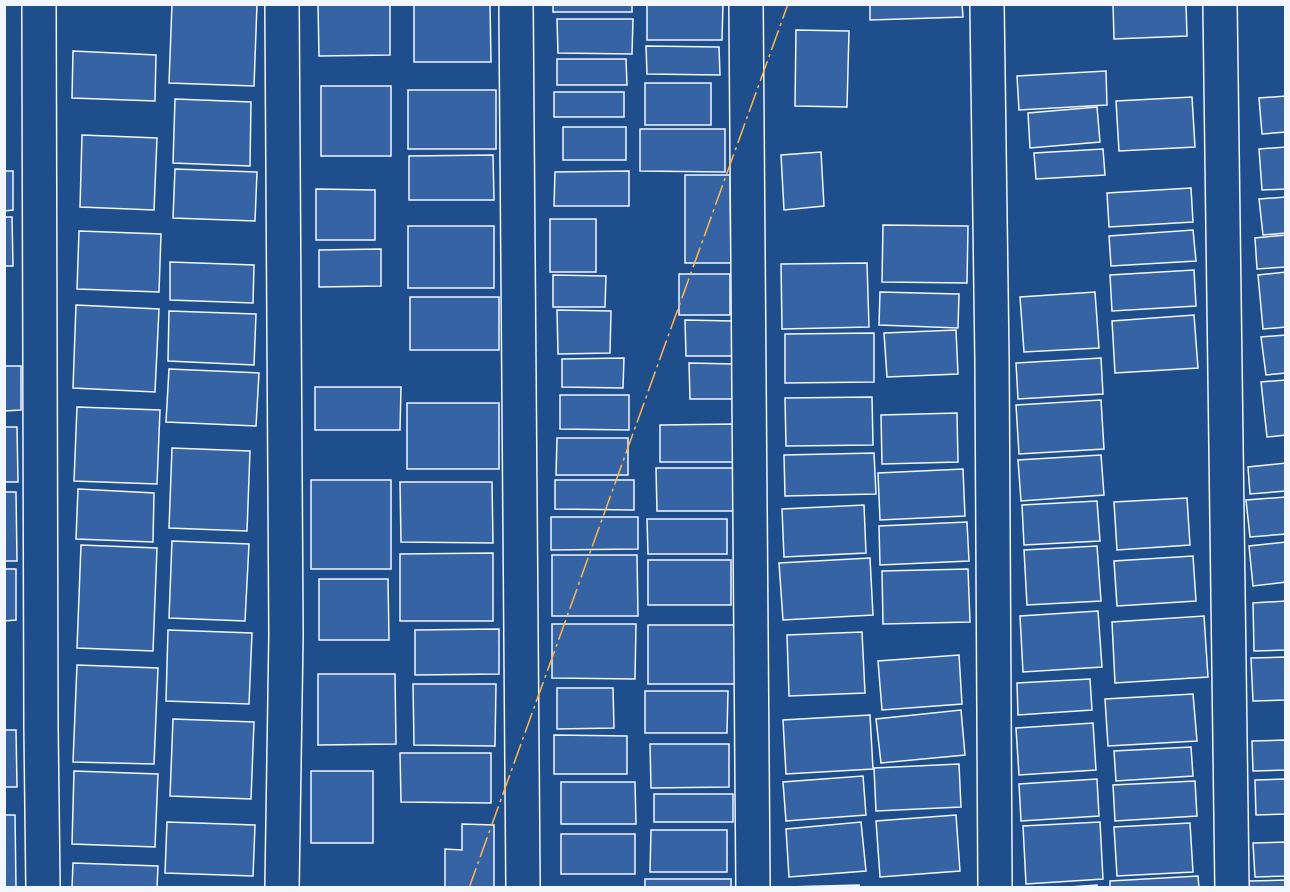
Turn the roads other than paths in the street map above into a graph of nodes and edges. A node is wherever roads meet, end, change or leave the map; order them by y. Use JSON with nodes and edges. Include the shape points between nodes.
{"nodes":[{"id":1,"x":39,"y":4,"type":"edge"},
{"id":2,"x":282,"y":4,"type":"edge"},
{"id":3,"x":516,"y":4,"type":"edge"},
{"id":4,"x":746,"y":4,"type":"edge"},
{"id":5,"x":987,"y":4,"type":"edge"},
{"id":6,"x":1220,"y":4,"type":"edge"},
{"id":7,"x":43,"y":888,"type":"edge"},
{"id":8,"x":282,"y":888,"type":"edge"},
{"id":9,"x":523,"y":888,"type":"edge"},
{"id":10,"x":753,"y":888,"type":"edge"},
{"id":11,"x":994,"y":888,"type":"edge"},
{"id":12,"x":1232,"y":888,"type":"edge"}],
"edges":[{"from":1,"to":7,"type":"street"},
{"from":2,"to":8,"type":"street","via":[[286,635]]},
{"from":3,"to":9,"type":"street"},
{"from":4,"to":10,"type":"street"},
{"from":5,"to":11,"type":"street"},
{"from":6,"to":12,"type":"street"}]}
